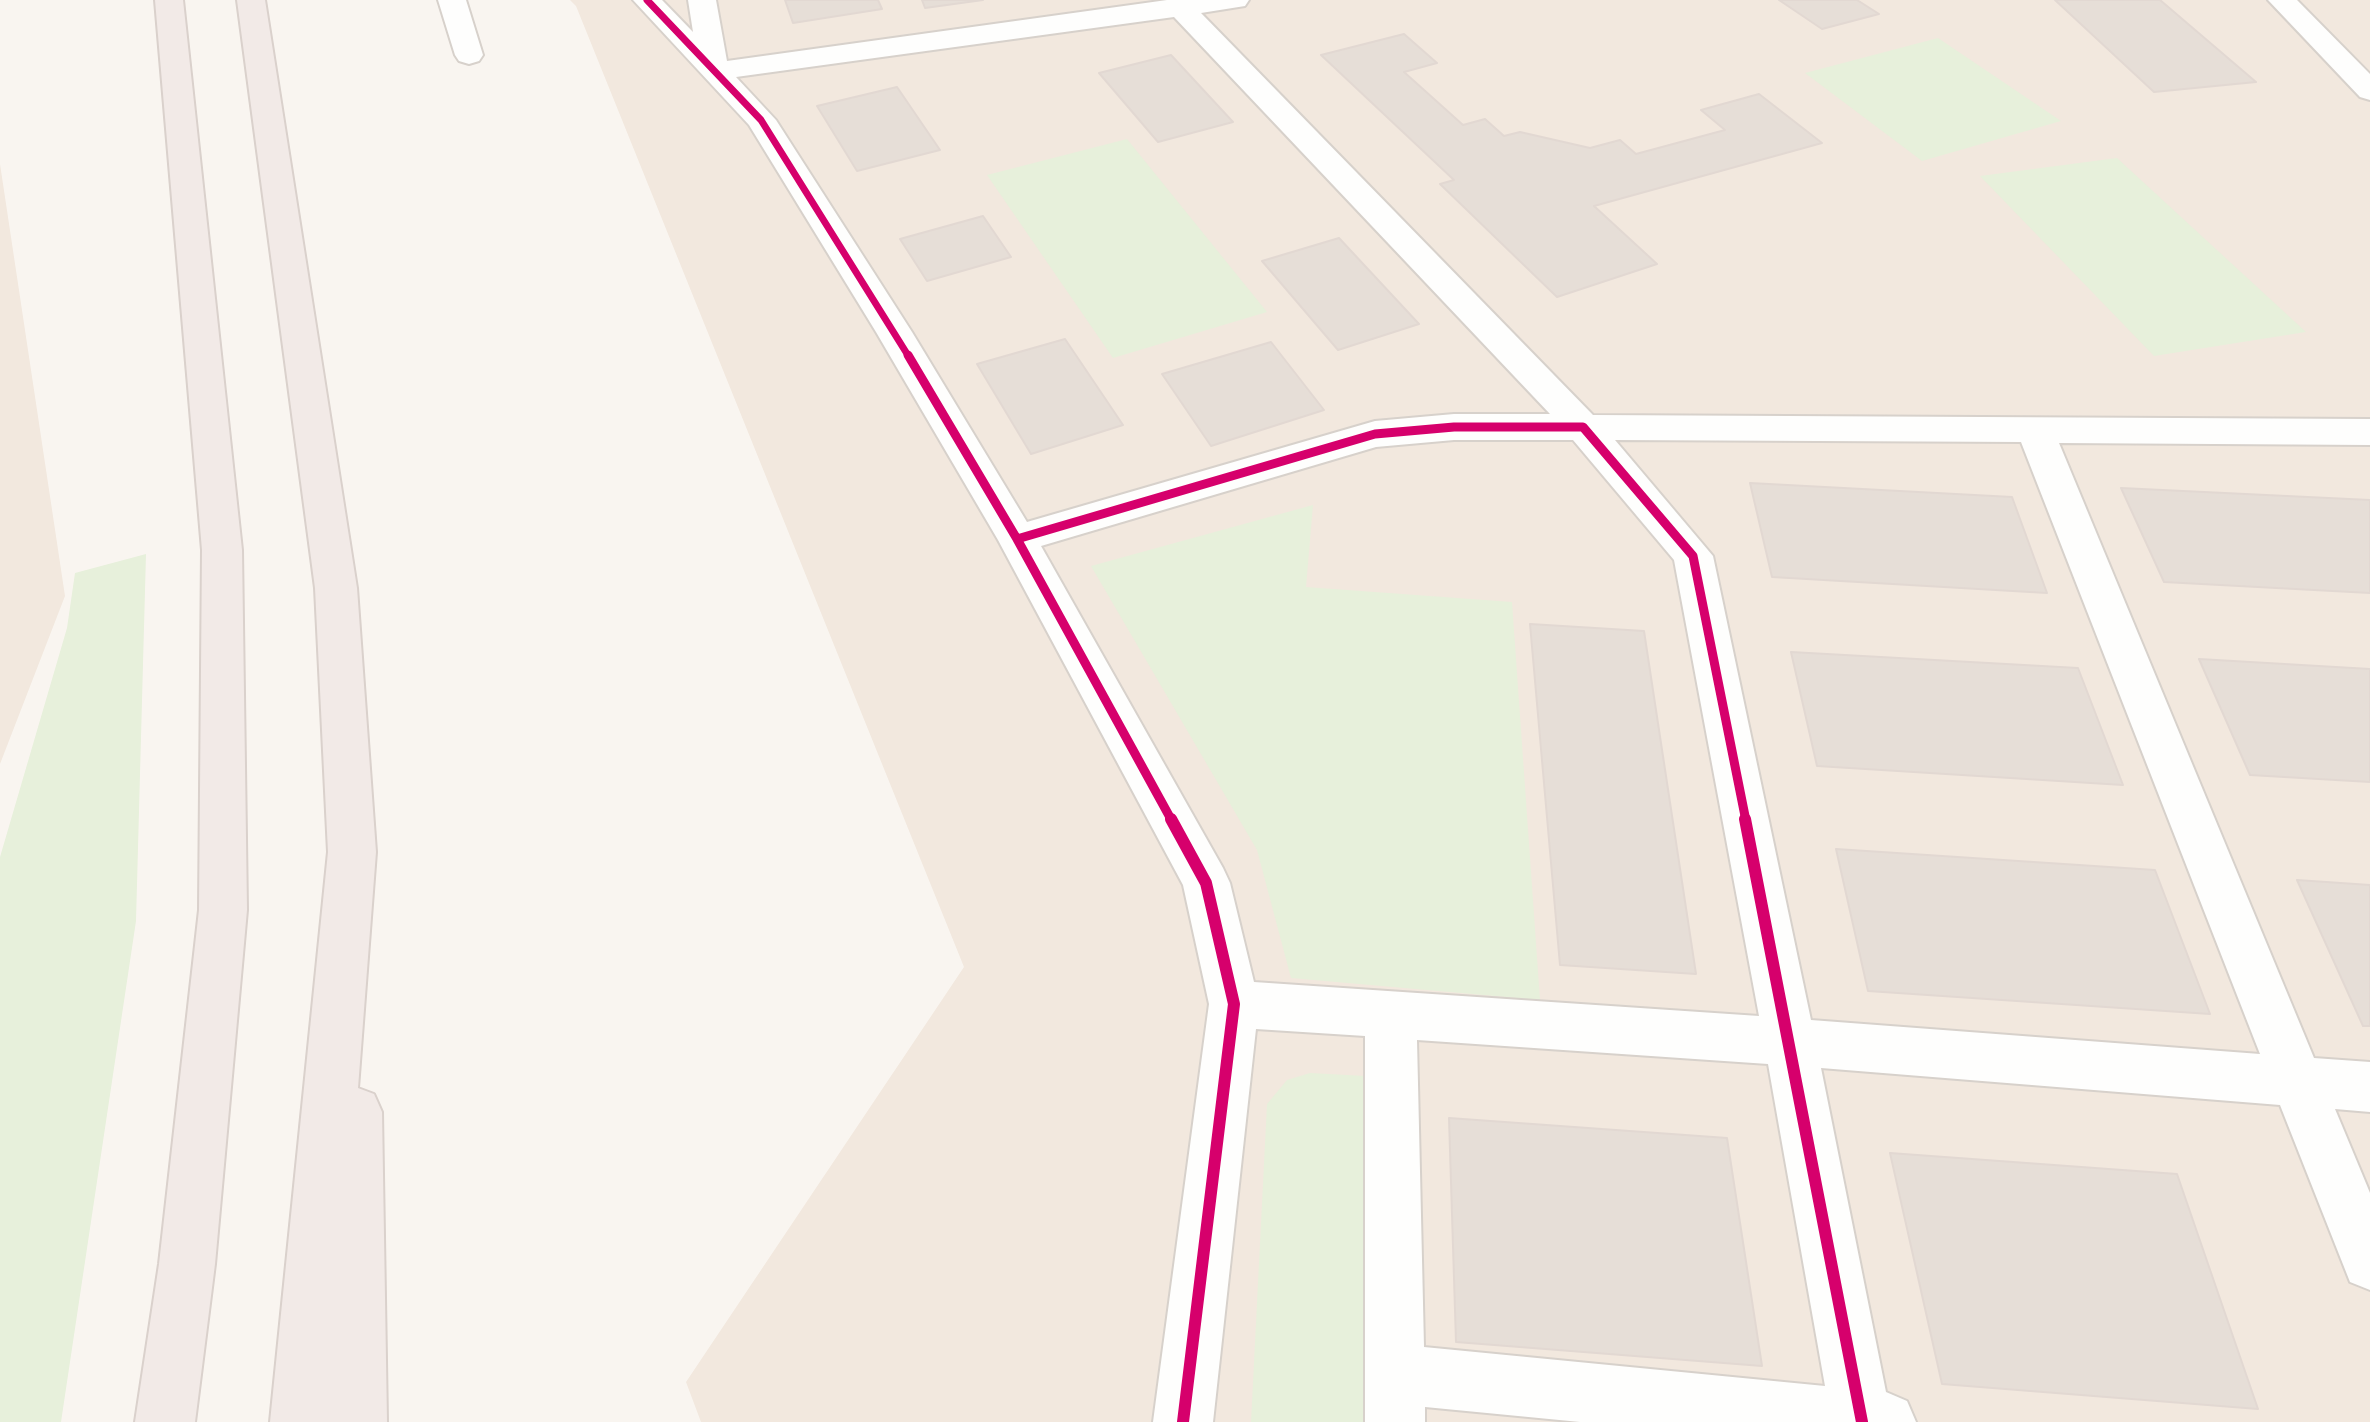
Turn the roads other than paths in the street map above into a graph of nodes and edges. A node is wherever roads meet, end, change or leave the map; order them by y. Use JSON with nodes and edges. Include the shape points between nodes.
{"nodes":[{"id":1,"x":169,"y":0,"type":"edge"},
{"id":2,"x":251,"y":0,"type":"edge"},
{"id":3,"x":452,"y":0,"type":"edge"},
{"id":4,"x":647,"y":0,"type":"edge"},
{"id":5,"x":702,"y":0,"type":"edge"},
{"id":6,"x":1235,"y":0,"type":"edge"},
{"id":7,"x":2282,"y":0,"type":"edge"},
{"id":8,"x":1182,"y":4,"type":"edge"},
{"id":9,"x":469,"y":55,"type":"dead end"},
{"id":10,"x":714,"y":71,"type":"junction"},
{"id":11,"x":2370,"y":91,"type":"edge"},
{"id":12,"x":1583,"y":427,"type":"junction"},
{"id":13,"x":2035,"y":429,"type":"junction"},
{"id":14,"x":2370,"y":432,"type":"edge"},
{"id":15,"x":1017,"y":539,"type":"junction"},
{"id":16,"x":352,"y":852,"type":"junction"},
{"id":17,"x":1234,"y":1004,"type":"junction"},
{"id":18,"x":1391,"y":1014,"type":"junction"},
{"id":19,"x":1790,"y":1042,"type":"junction"},
{"id":20,"x":2299,"y":1080,"type":"junction"},
{"id":21,"x":2370,"y":1087,"type":"edge"},
{"id":22,"x":2370,"y":1262,"type":"edge"},
{"id":23,"x":187,"y":1264,"type":"junction"},
{"id":24,"x":1395,"y":1398,"type":"edge"},
{"id":25,"x":1870,"y":1421,"type":"edge"},
{"id":26,"x":141,"y":1422,"type":"edge"},
{"id":27,"x":165,"y":1422,"type":"edge"},
{"id":28,"x":300,"y":1422,"type":"edge"},
{"id":29,"x":357,"y":1422,"type":"edge"},
{"id":30,"x":1183,"y":1422,"type":"edge"}],
"edges":[{"from":1,"to":23,"type":"highway","via":[[222,550],[223,910]]},
{"from":2,"to":16,"type":"highway","via":[[336,588]]},
{"from":3,"to":9,"type":"street"},
{"from":4,"to":10,"type":"street"},
{"from":5,"to":10,"type":"street"},
{"from":6,"to":8,"type":"street"},
{"from":7,"to":11,"type":"street"},
{"from":8,"to":10,"type":"street"},
{"from":8,"to":12,"type":"street"},
{"from":10,"to":15,"type":"street","via":[[761,120]]},
{"from":12,"to":13,"type":"street"},
{"from":12,"to":15,"type":"street","via":[[1454,427],[1375,434]]},
{"from":12,"to":19,"type":"street","via":[[1693,556]]},
{"from":13,"to":14,"type":"street"},
{"from":13,"to":20,"type":"street"},
{"from":15,"to":17,"type":"street","via":[[1206,883]]},
{"from":16,"to":28,"type":"highway"},
{"from":16,"to":29,"type":"highway"},
{"from":17,"to":18,"type":"street"},
{"from":17,"to":30,"type":"street"},
{"from":18,"to":19,"type":"street"},
{"from":18,"to":24,"type":"street"},
{"from":19,"to":20,"type":"street"},
{"from":19,"to":25,"type":"street"},
{"from":20,"to":21,"type":"street"},
{"from":20,"to":22,"type":"street"},
{"from":23,"to":26,"type":"highway"},
{"from":23,"to":27,"type":"highway"},
{"from":24,"to":25,"type":"street"}]}
